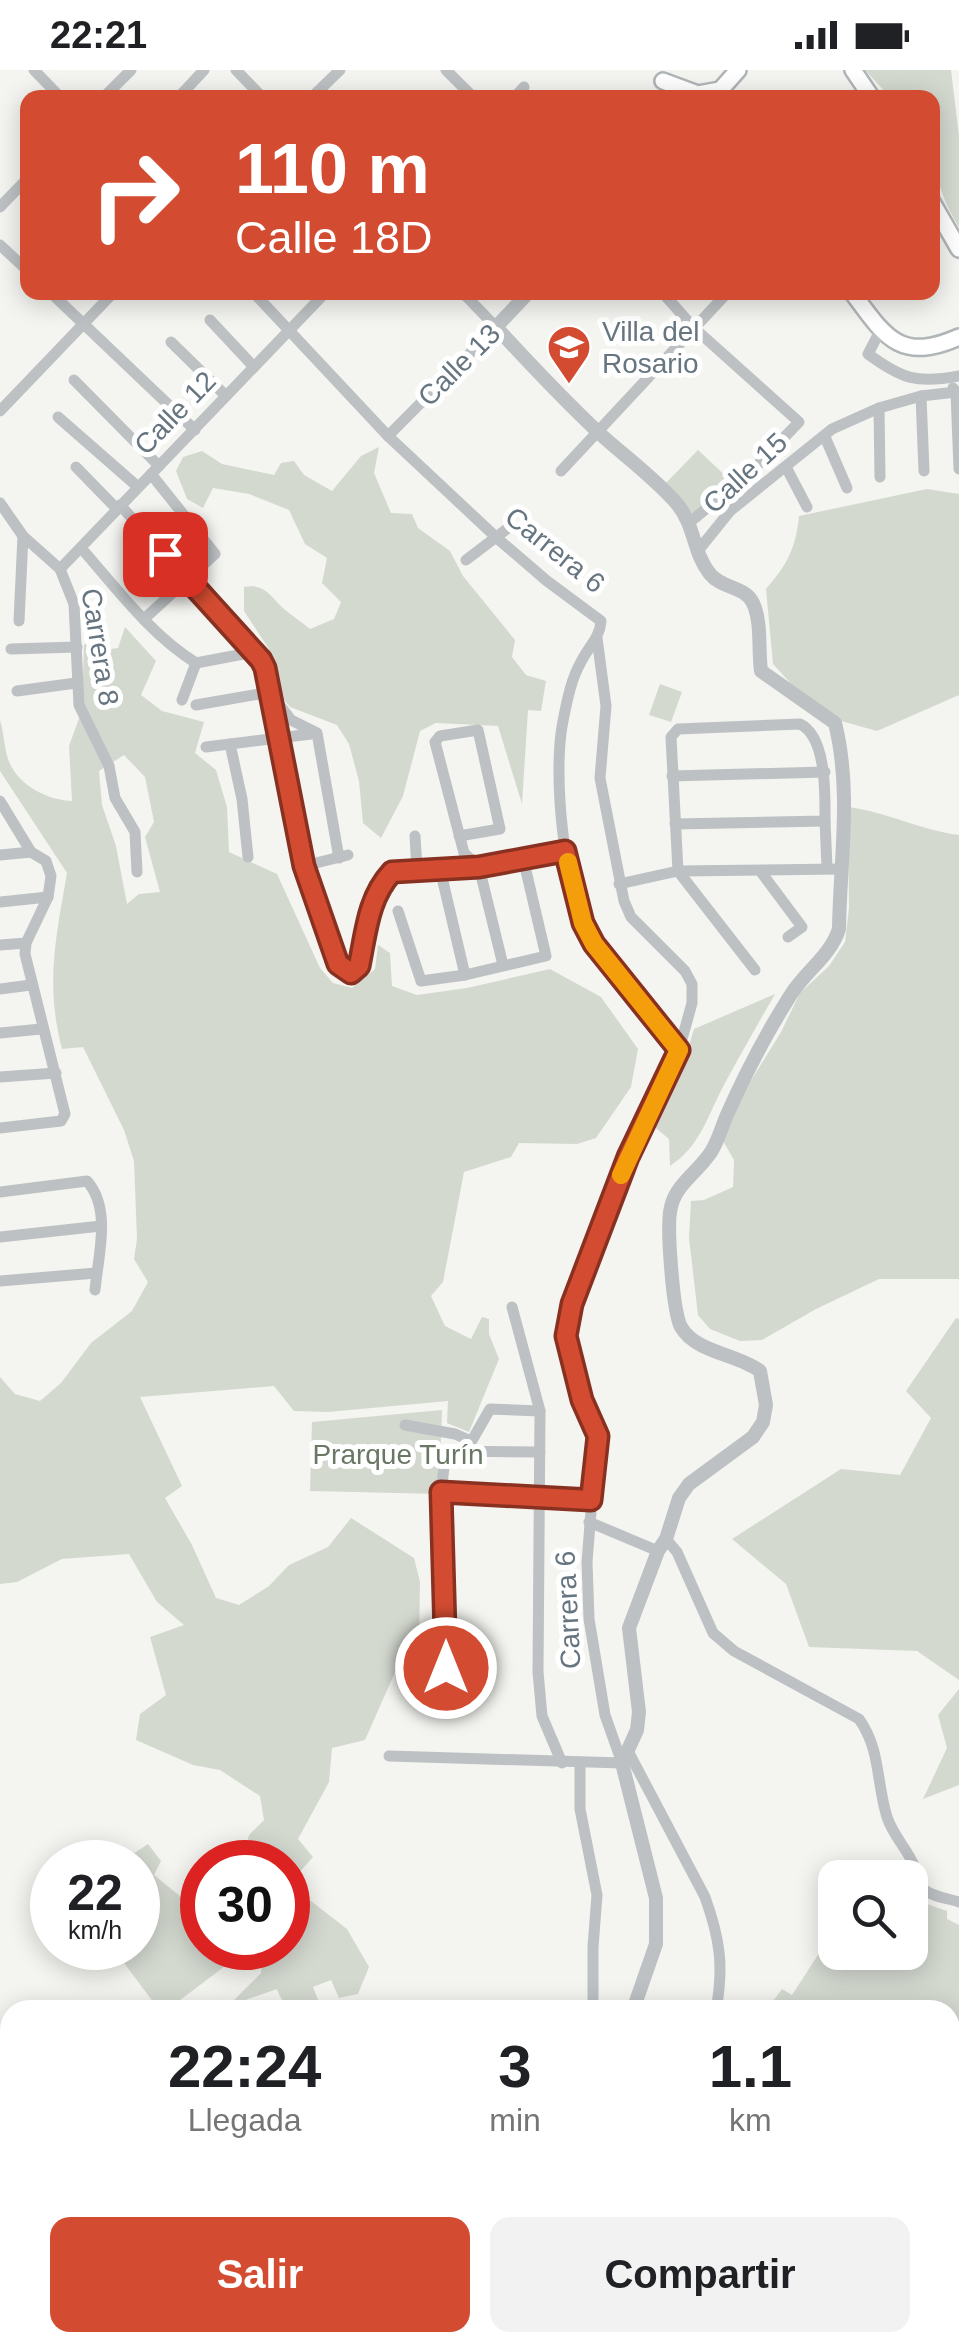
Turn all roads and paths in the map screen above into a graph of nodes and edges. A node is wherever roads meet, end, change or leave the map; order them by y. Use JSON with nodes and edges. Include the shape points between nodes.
{"nodes":[{"id":1,"x":34,"y":70,"type":"edge"},
{"id":2,"x":130,"y":70,"type":"edge"},
{"id":3,"x":204,"y":70,"type":"edge"},
{"id":4,"x":236,"y":70,"type":"edge"},
{"id":5,"x":340,"y":70,"type":"edge"},
{"id":6,"x":446,"y":70,"type":"edge"},
{"id":7,"x":738,"y":70,"type":"edge"},
{"id":8,"x":657,"y":75,"type":"edge"},
{"id":9,"x":524,"y":87,"type":"dead end"},
{"id":10,"x":53,"y":90,"type":"edge"},
{"id":11,"x":111,"y":90,"type":"edge"},
{"id":12,"x":185,"y":90,"type":"edge"},
{"id":13,"x":255,"y":90,"type":"edge"},
{"id":14,"x":319,"y":90,"type":"edge"},
{"id":15,"x":466,"y":90,"type":"edge"},
{"id":16,"x":521,"y":90,"type":"edge"},
{"id":17,"x":689,"y":90,"type":"edge"},
{"id":18,"x":720,"y":90,"type":"edge"},
{"id":19,"x":20,"y":186,"type":"edge"},
{"id":20,"x":0,"y":206,"type":"edge"},
{"id":21,"x":940,"y":216,"type":"edge"},
{"id":22,"x":0,"y":245,"type":"edge"},
{"id":23,"x":959,"y":249,"type":"edge"},
{"id":24,"x":20,"y":264,"type":"edge"},
{"id":25,"x":58,"y":300,"type":"edge"},
{"id":26,"x":106,"y":300,"type":"edge"},
{"id":27,"x":261,"y":300,"type":"edge"},
{"id":28,"x":318,"y":300,"type":"edge"},
{"id":29,"x":470,"y":300,"type":"edge"},
{"id":30,"x":521,"y":300,"type":"edge"},
{"id":31,"x":669,"y":300,"type":"edge"},
{"id":32,"x":720,"y":300,"type":"edge"},
{"id":33,"x":858,"y":300,"type":"edge"},
{"id":34,"x":210,"y":320,"type":"dead end"},
{"id":35,"x":84,"y":324,"type":"junction"},
{"id":36,"x":496,"y":327,"type":"junction"},
{"id":37,"x":693,"y":327,"type":"junction"},
{"id":38,"x":290,"y":330,"type":"junction"},
{"id":39,"x":880,"y":331,"type":"junction"},
{"id":40,"x":959,"y":337,"type":"edge"},
{"id":41,"x":171,"y":342,"type":"dead end"},
{"id":42,"x":254,"y":367,"type":"junction"},
{"id":43,"x":959,"y":376,"type":"edge"},
{"id":44,"x":942,"y":379,"type":"junction"},
{"id":45,"x":74,"y":380,"type":"dead end"},
{"id":46,"x":956,"y":392,"type":"junction"},
{"id":47,"x":226,"y":396,"type":"junction"},
{"id":48,"x":921,"y":396,"type":"junction"},
{"id":49,"x":879,"y":408,"type":"junction"},
{"id":50,"x":0,"y":411,"type":"edge"},
{"id":51,"x":58,"y":416,"type":"dead end"},
{"id":52,"x":196,"y":430,"type":"junction"},
{"id":53,"x":598,"y":432,"type":"junction"},
{"id":54,"x":388,"y":436,"type":"junction"},
{"id":55,"x":825,"y":437,"type":"junction"},
{"id":56,"x":786,"y":467,"type":"junction"},
{"id":57,"x":76,"y":468,"type":"dead end"},
{"id":58,"x":959,"y":469,"type":"edge"},
{"id":59,"x":155,"y":470,"type":"junction"},
{"id":60,"x":561,"y":471,"type":"dead end"},
{"id":61,"x":924,"y":471,"type":"dead end"},
{"id":62,"x":880,"y":477,"type":"dead end"},
{"id":63,"x":138,"y":487,"type":"junction"},
{"id":64,"x":847,"y":488,"type":"dead end"},
{"id":65,"x":0,"y":503,"type":"edge"},
{"id":66,"x":118,"y":506,"type":"junction"},
{"id":67,"x":807,"y":508,"type":"dead end"},
{"id":68,"x":690,"y":522,"type":"junction"},
{"id":69,"x":508,"y":528,"type":"dead end"},
{"id":70,"x":23,"y":536,"type":"junction"},
{"id":71,"x":498,"y":539,"type":"junction"},
{"id":72,"x":82,"y":549,"type":"junction"},
{"id":73,"x":697,"y":552,"type":"junction"},
{"id":74,"x":466,"y":560,"type":"dead end"},
{"id":75,"x":60,"y":569,"type":"junction"},
{"id":76,"x":187,"y":578,"type":"junction"},
{"id":77,"x":144,"y":619,"type":"junction"},
{"id":78,"x":18,"y":621,"type":"dead end"},
{"id":79,"x":597,"y":638,"type":"junction"},
{"id":80,"x":77,"y":646,"type":"junction"},
{"id":81,"x":11,"y":649,"type":"dead end"},
{"id":82,"x":254,"y":652,"type":"junction"},
{"id":83,"x":196,"y":663,"type":"junction"},
{"id":84,"x":76,"y":684,"type":"junction"},
{"id":85,"x":17,"y":691,"type":"dead end"},
{"id":86,"x":270,"y":692,"type":"junction"},
{"id":87,"x":182,"y":700,"type":"dead end"},
{"id":88,"x":196,"y":705,"type":"dead end"},
{"id":89,"x":317,"y":733,"type":"junction"},
{"id":90,"x":280,"y":736,"type":"junction"},
{"id":91,"x":230,"y":744,"type":"junction"},
{"id":92,"x":206,"y":747,"type":"dead end"},
{"id":93,"x":825,"y":772,"type":"junction"},
{"id":94,"x":672,"y":776,"type":"junction"},
{"id":95,"x":2,"y":808,"type":"edge"},
{"id":96,"x":825,"y":820,"type":"junction"},
{"id":97,"x":676,"y":824,"type":"junction"},
{"id":98,"x":415,"y":836,"type":"dead end"},
{"id":99,"x":459,"y":836,"type":"junction"},
{"id":100,"x":565,"y":851,"type":"junction"},
{"id":101,"x":31,"y":852,"type":"junction"},
{"id":102,"x":0,"y":855,"type":"edge"},
{"id":103,"x":248,"y":856,"type":"dead end"},
{"id":104,"x":523,"y":858,"type":"junction"},
{"id":105,"x":304,"y":866,"type":"junction"},
{"id":106,"x":479,"y":867,"type":"junction"},
{"id":107,"x":833,"y":868,"type":"junction"},
{"id":108,"x":417,"y":869,"type":"junction"},
{"id":109,"x":440,"y":869,"type":"junction"},
{"id":110,"x":678,"y":871,"type":"junction"},
{"id":111,"x":137,"y":872,"type":"dead end"},
{"id":112,"x":761,"y":872,"type":"junction"},
{"id":113,"x":620,"y":884,"type":"junction"},
{"id":114,"x":48,"y":897,"type":"junction"},
{"id":115,"x":0,"y":902,"type":"edge"},
{"id":116,"x":398,"y":911,"type":"dead end"},
{"id":117,"x":788,"y":937,"type":"dead end"},
{"id":118,"x":26,"y":943,"type":"junction"},
{"id":119,"x":0,"y":945,"type":"edge"},
{"id":120,"x":503,"y":965,"type":"junction"},
{"id":121,"x":755,"y":970,"type":"dead end"},
{"id":122,"x":465,"y":975,"type":"junction"},
{"id":123,"x":31,"y":985,"type":"junction"},
{"id":124,"x":0,"y":989,"type":"edge"},
{"id":125,"x":41,"y":1029,"type":"junction"},
{"id":126,"x":0,"y":1033,"type":"edge"},
{"id":127,"x":679,"y":1050,"type":"junction"},
{"id":128,"x":56,"y":1072,"type":"junction"},
{"id":129,"x":0,"y":1077,"type":"edge"},
{"id":130,"x":0,"y":1128,"type":"edge"},
{"id":131,"x":0,"y":1192,"type":"edge"},
{"id":132,"x":101,"y":1226,"type":"junction"},
{"id":133,"x":0,"y":1237,"type":"edge"},
{"id":134,"x":96,"y":1273,"type":"junction"},
{"id":135,"x":0,"y":1281,"type":"edge"},
{"id":136,"x":95,"y":1290,"type":"dead end"},
{"id":137,"x":512,"y":1307,"type":"dead end"},
{"id":138,"x":540,"y":1410,"type":"junction"},
{"id":139,"x":405,"y":1425,"type":"dead end"},
{"id":140,"x":469,"y":1446,"type":"junction"},
{"id":141,"x":540,"y":1452,"type":"junction"},
{"id":142,"x":441,"y":1492,"type":"junction"},
{"id":143,"x":538,"y":1498,"type":"junction"},
{"id":144,"x":591,"y":1500,"type":"junction"},
{"id":145,"x":590,"y":1522,"type":"junction"},
{"id":146,"x":662,"y":1545,"type":"junction"},
{"id":147,"x":446,"y":1668,"type":"dead end"},
{"id":148,"x":389,"y":1756,"type":"dead end"},
{"id":149,"x":625,"y":1757,"type":"junction"},
{"id":150,"x":562,"y":1763,"type":"junction"},
{"id":151,"x":580,"y":1763,"type":"junction"},
{"id":152,"x":959,"y":1902,"type":"edge"},
{"id":153,"x":593,"y":2000,"type":"edge"},
{"id":154,"x":637,"y":2000,"type":"edge"},
{"id":155,"x":717,"y":2000,"type":"edge"}],
"edges":[{"from":1,"to":10,"type":"street"},
{"from":2,"to":11,"type":"street"},
{"from":3,"to":12,"type":"street"},
{"from":4,"to":13,"type":"street"},
{"from":5,"to":14,"type":"street"},
{"from":6,"to":15,"type":"street"},
{"from":7,"to":18,"type":"main road"},
{"from":8,"to":17,"type":"main road"},
{"from":9,"to":16,"type":"street"},
{"from":19,"to":20,"type":"street"},
{"from":21,"to":23,"type":"main road"},
{"from":22,"to":24,"type":"street"},
{"from":25,"to":35,"type":"street"},
{"from":26,"to":35,"type":"street"},
{"from":27,"to":38,"type":"street","name":"Carrera 6"},
{"from":28,"to":38,"type":"street","name":"Calle 12"},
{"from":29,"to":36,"type":"street"},
{"from":30,"to":36,"type":"street","name":"Calle 13"},
{"from":31,"to":37,"type":"street"},
{"from":32,"to":37,"type":"street"},
{"from":33,"to":39,"type":"main road"},
{"from":34,"to":42,"type":"street"},
{"from":35,"to":50,"type":"street"},
{"from":35,"to":52,"type":"street"},
{"from":36,"to":53,"type":"street"},
{"from":36,"to":54,"type":"street","name":"Calle 13"},
{"from":37,"to":53,"type":"street"},
{"from":37,"to":68,"type":"street","name":"Calle 15","via":[[799,422]]},
{"from":38,"to":42,"type":"street","name":"Calle 12"},
{"from":38,"to":54,"type":"street","name":"Carrera 6"},
{"from":39,"to":40,"type":"main road","via":[[896,344],[922,350]]},
{"from":39,"to":44,"type":"street","via":[[868,354],[906,377]]},
{"from":41,"to":47,"type":"street"},
{"from":42,"to":47,"type":"street","name":"Calle 12"},
{"from":43,"to":44,"type":"street"},
{"from":44,"to":46,"type":"street"},
{"from":45,"to":59,"type":"street"},
{"from":46,"to":48,"type":"street"},
{"from":46,"to":58,"type":"street"},
{"from":47,"to":52,"type":"street","name":"Calle 12"},
{"from":48,"to":49,"type":"street"},
{"from":48,"to":61,"type":"street"},
{"from":49,"to":55,"type":"street"},
{"from":49,"to":62,"type":"street"},
{"from":51,"to":63,"type":"street"},
{"from":52,"to":59,"type":"street","name":"Calle 12"},
{"from":53,"to":60,"type":"street"},
{"from":53,"to":68,"type":"street"},
{"from":54,"to":71,"type":"street","name":"Carrera 6"},
{"from":55,"to":56,"type":"street"},
{"from":55,"to":64,"type":"street"},
{"from":56,"to":67,"type":"street"},
{"from":56,"to":73,"type":"street","via":[[730,511]]},
{"from":57,"to":66,"type":"street"},
{"from":59,"to":63,"type":"street","name":"Calle 12"},
{"from":59,"to":76,"type":"street","via":[[215,554]]},
{"from":63,"to":66,"type":"street","name":"Calle 12"},
{"from":65,"to":70,"type":"street","name":"Carrera 8"},
{"from":66,"to":72,"type":"street","name":"Calle 12"},
{"from":66,"to":76,"type":"street"},
{"from":68,"to":73,"type":"street"},
{"from":69,"to":71,"type":"street"},
{"from":70,"to":75,"type":"street","name":"Carrera 8"},
{"from":70,"to":78,"type":"street"},
{"from":71,"to":74,"type":"street"},
{"from":71,"to":79,"type":"street","name":"Carrera 6","via":[[601,621]]},
{"from":72,"to":75,"type":"street","name":"Calle 12"},
{"from":72,"to":77,"type":"street"},
{"from":73,"to":107,"type":"street","via":[[722,586],[752,600],[762,671],[835,723],[846,797]]},
{"from":75,"to":80,"type":"street","name":"Carrera 8","via":[[74,604]]},
{"from":76,"to":77,"type":"street"},
{"from":76,"to":82,"type":"street"},
{"from":77,"to":83,"type":"street"},
{"from":79,"to":100,"type":"street","name":"Carrera 6","via":[[567,698],[560,737]]},
{"from":79,"to":113,"type":"street","via":[[606,706],[600,778]]},
{"from":80,"to":81,"type":"street"},
{"from":80,"to":84,"type":"street","name":"Carrera 8"},
{"from":82,"to":83,"type":"street"},
{"from":82,"to":86,"type":"street"},
{"from":83,"to":87,"type":"street"},
{"from":84,"to":85,"type":"street"},
{"from":84,"to":111,"type":"street","name":"Carrera 8","via":[[137,838]]},
{"from":86,"to":88,"type":"street"},
{"from":86,"to":89,"type":"street","via":[[291,720]]},
{"from":86,"to":90,"type":"street"},
{"from":89,"to":90,"type":"street"},
{"from":89,"to":105,"type":"street","via":[[343,856]]},
{"from":90,"to":91,"type":"street"},
{"from":90,"to":105,"type":"street"},
{"from":91,"to":92,"type":"street"},
{"from":91,"to":103,"type":"street"},
{"from":93,"to":94,"type":"street"},
{"from":93,"to":94,"type":"street","via":[[809,730],[800,724],[678,729],[671,737]]},
{"from":93,"to":96,"type":"street"},
{"from":94,"to":97,"type":"street"},
{"from":95,"to":101,"type":"street"},
{"from":96,"to":97,"type":"street"},
{"from":96,"to":107,"type":"street"},
{"from":97,"to":110,"type":"street"},
{"from":98,"to":108,"type":"street"},
{"from":99,"to":99,"type":"street","via":[[436,742],[478,730],[500,829]]},
{"from":99,"to":106,"type":"street","via":[[464,853]]},
{"from":100,"to":104,"type":"street"},
{"from":100,"to":127,"type":"street","name":"Carrera 6","via":[[594,944]]},
{"from":101,"to":102,"type":"street"},
{"from":101,"to":114,"type":"street","via":[[46,862]]},
{"from":104,"to":106,"type":"street"},
{"from":104,"to":120,"type":"street","via":[[546,956]]},
{"from":105,"to":108,"type":"street","via":[[338,964],[351,973],[359,966],[379,885],[392,872]]},
{"from":106,"to":109,"type":"street"},
{"from":106,"to":120,"type":"street"},
{"from":107,"to":112,"type":"street"},
{"from":107,"to":146,"type":"street","via":[[833,946],[792,992],[714,1148],[670,1208],[682,1330],[760,1371],[766,1405],[753,1437],[689,1484]]},
{"from":108,"to":109,"type":"street"},
{"from":109,"to":122,"type":"street"},
{"from":110,"to":112,"type":"street"},
{"from":110,"to":113,"type":"street"},
{"from":110,"to":121,"type":"street"},
{"from":112,"to":117,"type":"street","via":[[802,927]]},
{"from":113,"to":127,"type":"street","via":[[631,917],[692,984]]},
{"from":114,"to":115,"type":"street"},
{"from":114,"to":118,"type":"street"},
{"from":116,"to":122,"type":"street","via":[[416,976],[426,982]]},
{"from":118,"to":119,"type":"street"},
{"from":118,"to":123,"type":"street"},
{"from":120,"to":122,"type":"street"},
{"from":123,"to":124,"type":"street"},
{"from":123,"to":125,"type":"street"},
{"from":125,"to":126,"type":"street"},
{"from":125,"to":128,"type":"street"},
{"from":127,"to":144,"type":"street","name":"Carrera 6","via":[[628,1157],[572,1304],[566,1336],[598,1436]]},
{"from":128,"to":129,"type":"street"},
{"from":128,"to":130,"type":"street","via":[[61,1121]]},
{"from":131,"to":132,"type":"street","via":[[86,1182]]},
{"from":132,"to":133,"type":"street"},
{"from":132,"to":134,"type":"street"},
{"from":134,"to":135,"type":"street"},
{"from":134,"to":136,"type":"street"},
{"from":137,"to":138,"type":"street"},
{"from":138,"to":140,"type":"street","via":[[490,1409]]},
{"from":138,"to":141,"type":"street"},
{"from":139,"to":140,"type":"street","via":[[454,1434]]},
{"from":140,"to":141,"type":"street"},
{"from":140,"to":142,"type":"street","via":[[446,1451]]},
{"from":141,"to":143,"type":"street"},
{"from":142,"to":143,"type":"street"},
{"from":142,"to":147,"type":"street"},
{"from":143,"to":144,"type":"street"},
{"from":143,"to":150,"type":"street","via":[[542,1716]]},
{"from":144,"to":145,"type":"street","name":"Carrera 6"},
{"from":145,"to":146,"type":"street"},
{"from":145,"to":149,"type":"street","name":"Carrera 6","via":[[592,1650],[605,1715]]},
{"from":146,"to":149,"type":"street","via":[[628,1628],[639,1712]]},
{"from":146,"to":152,"type":"street","via":[[677,1552],[714,1634],[859,1719],[878,1758],[889,1824],[918,1882]]},
{"from":148,"to":150,"type":"street"},
{"from":149,"to":151,"type":"street"},
{"from":149,"to":154,"type":"street","name":"Carrera 6","via":[[656,1898],[656,1944]]},
{"from":149,"to":155,"type":"street","via":[[705,1898],[722,1966]]},
{"from":150,"to":151,"type":"street"},
{"from":151,"to":153,"type":"street","via":[[580,1809],[597,1894]]}]}
